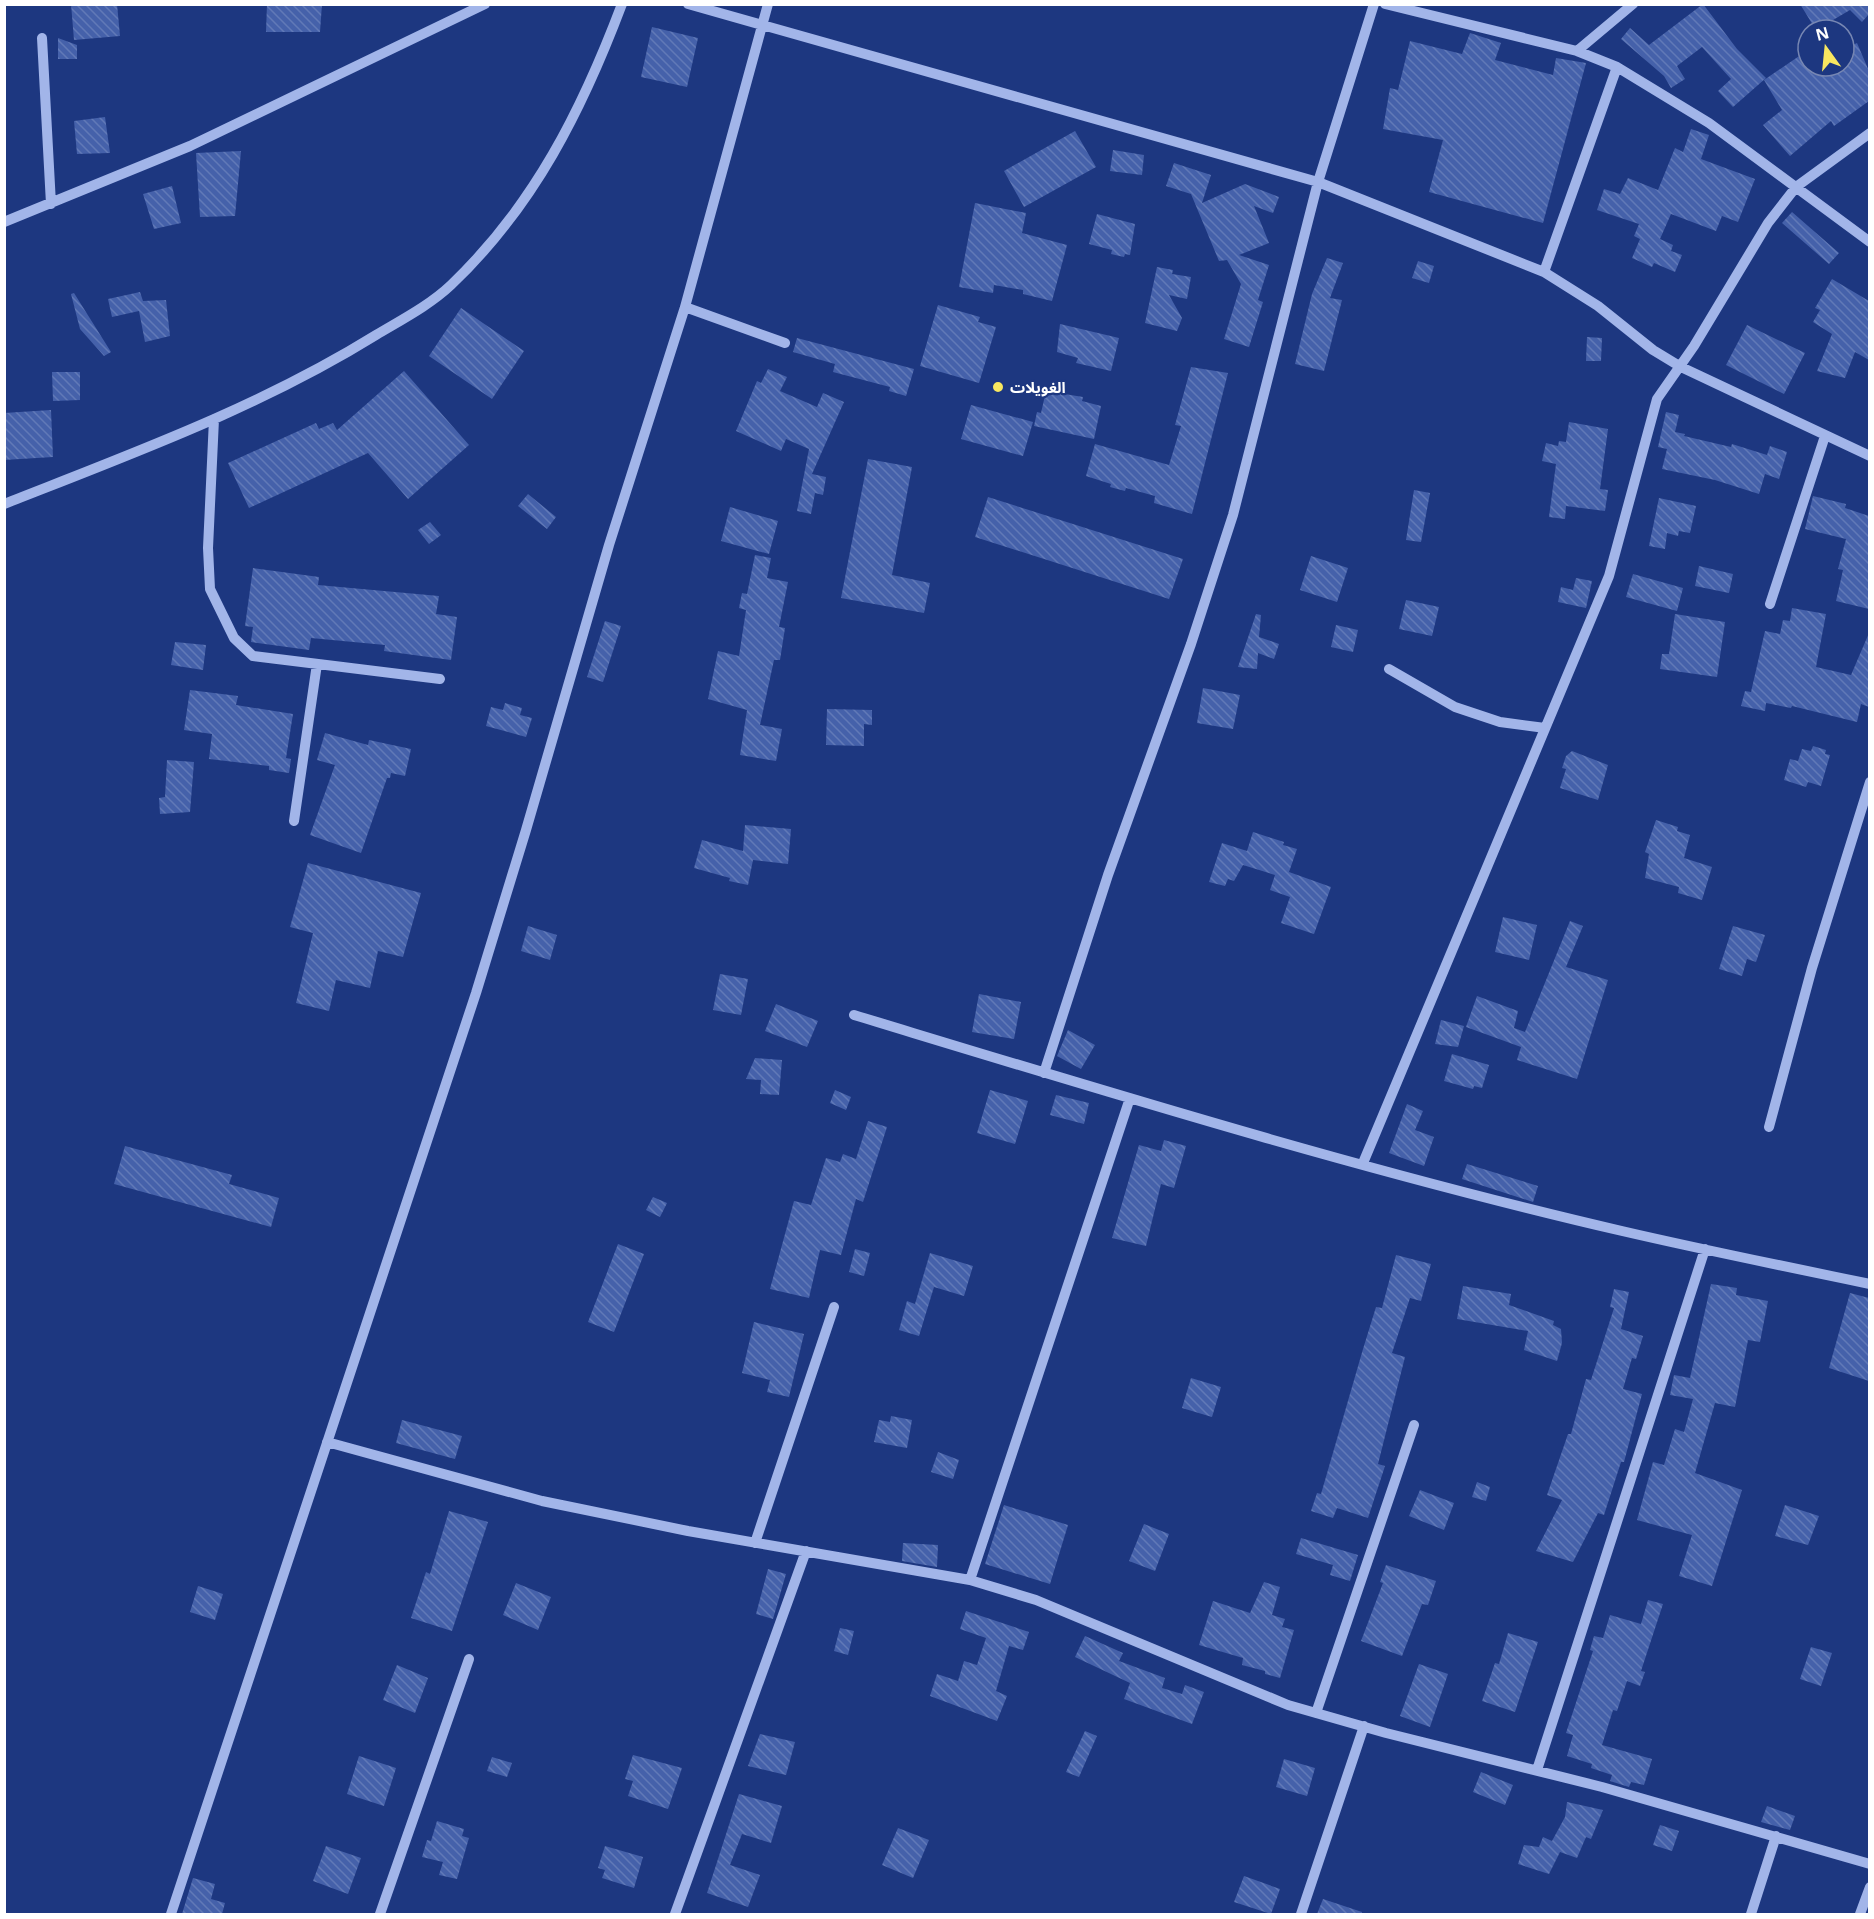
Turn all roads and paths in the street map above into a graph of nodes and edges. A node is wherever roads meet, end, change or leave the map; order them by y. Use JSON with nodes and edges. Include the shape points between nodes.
{"nodes":[{"id":1,"x":485,"y":4,"type":"edge"},
{"id":2,"x":622,"y":4,"type":"edge"},
{"id":3,"x":688,"y":4,"type":"edge"},
{"id":4,"x":768,"y":4,"type":"edge"},
{"id":5,"x":1374,"y":4,"type":"edge"},
{"id":6,"x":1385,"y":4,"type":"edge"},
{"id":7,"x":1633,"y":4,"type":"edge"},
{"id":8,"x":761,"y":26,"type":"junction"},
{"id":9,"x":42,"y":38,"type":"dead end"},
{"id":10,"x":1577,"y":51,"type":"junction"},
{"id":11,"x":1617,"y":67,"type":"junction"},
{"id":12,"x":1869,"y":133,"type":"edge"},
{"id":13,"x":1318,"y":182,"type":"junction"},
{"id":14,"x":1796,"y":187,"type":"junction"},
{"id":15,"x":51,"y":204,"type":"junction"},
{"id":16,"x":4,"y":222,"type":"edge"},
{"id":17,"x":1869,"y":242,"type":"edge"},
{"id":18,"x":1544,"y":272,"type":"junction"},
{"id":19,"x":685,"y":308,"type":"junction"},
{"id":20,"x":785,"y":343,"type":"dead end"},
{"id":21,"x":1681,"y":367,"type":"junction"},
{"id":22,"x":214,"y":419,"type":"junction"},
{"id":23,"x":1825,"y":436,"type":"junction"},
{"id":24,"x":1869,"y":456,"type":"edge"},
{"id":25,"x":4,"y":504,"type":"edge"},
{"id":26,"x":1770,"y":604,"type":"dead end"},
{"id":27,"x":317,"y":664,"type":"junction"},
{"id":28,"x":1389,"y":669,"type":"dead end"},
{"id":29,"x":440,"y":679,"type":"dead end"},
{"id":30,"x":1545,"y":728,"type":"junction"},
{"id":31,"x":1869,"y":782,"type":"edge"},
{"id":32,"x":294,"y":821,"type":"dead end"},
{"id":33,"x":854,"y":1016,"type":"dead end"},
{"id":34,"x":1044,"y":1072,"type":"junction"},
{"id":35,"x":1130,"y":1098,"type":"junction"},
{"id":36,"x":1769,"y":1127,"type":"dead end"},
{"id":37,"x":1363,"y":1163,"type":"junction"},
{"id":38,"x":1705,"y":1249,"type":"junction"},
{"id":39,"x":1869,"y":1284,"type":"edge"},
{"id":40,"x":834,"y":1307,"type":"dead end"},
{"id":41,"x":1414,"y":1425,"type":"dead end"},
{"id":42,"x":327,"y":1442,"type":"junction"},
{"id":43,"x":755,"y":1543,"type":"junction"},
{"id":44,"x":806,"y":1551,"type":"junction"},
{"id":45,"x":970,"y":1580,"type":"junction"},
{"id":46,"x":469,"y":1659,"type":"dead end"},
{"id":47,"x":1316,"y":1713,"type":"junction"},
{"id":48,"x":1364,"y":1726,"type":"junction"},
{"id":49,"x":1537,"y":1770,"type":"junction"},
{"id":50,"x":1776,"y":1836,"type":"junction"},
{"id":51,"x":1869,"y":1864,"type":"edge"},
{"id":52,"x":1869,"y":1887,"type":"edge"},
{"id":53,"x":171,"y":1914,"type":"edge"},
{"id":54,"x":380,"y":1914,"type":"edge"},
{"id":55,"x":675,"y":1914,"type":"edge"},
{"id":56,"x":1301,"y":1914,"type":"edge"},
{"id":57,"x":1751,"y":1914,"type":"edge"},
{"id":58,"x":1860,"y":1914,"type":"edge"}],
"edges":[{"from":1,"to":15,"type":"street","via":[[262,113]]},
{"from":2,"to":22,"type":"street","via":[[594,79],[555,153],[522,205],[449,287],[339,358]]},
{"from":3,"to":8,"type":"street"},
{"from":4,"to":8,"type":"street"},
{"from":5,"to":13,"type":"street"},
{"from":6,"to":10,"type":"street"},
{"from":7,"to":10,"type":"street"},
{"from":8,"to":13,"type":"street"},
{"from":8,"to":19,"type":"street"},
{"from":9,"to":15,"type":"street"},
{"from":10,"to":11,"type":"street"},
{"from":11,"to":14,"type":"street","via":[[1709,123]]},
{"from":11,"to":18,"type":"street"},
{"from":12,"to":14,"type":"street"},
{"from":13,"to":18,"type":"street"},
{"from":13,"to":34,"type":"street","via":[[1233,515],[1108,874]]},
{"from":14,"to":17,"type":"street"},
{"from":14,"to":21,"type":"street","via":[[1768,223]]},
{"from":15,"to":16,"type":"street"},
{"from":18,"to":21,"type":"street"},
{"from":19,"to":20,"type":"street"},
{"from":19,"to":42,"type":"street","via":[[609,545],[476,993]]},
{"from":21,"to":23,"type":"street"},
{"from":21,"to":30,"type":"street","via":[[1657,399],[1609,576]]},
{"from":22,"to":25,"type":"street"},
{"from":22,"to":27,"type":"street","via":[[210,589],[234,638],[253,656]]},
{"from":23,"to":24,"type":"street"},
{"from":23,"to":26,"type":"street"},
{"from":27,"to":29,"type":"street"},
{"from":27,"to":32,"type":"street"},
{"from":28,"to":30,"type":"street","via":[[1455,707],[1500,722]]},
{"from":30,"to":37,"type":"street"},
{"from":31,"to":36,"type":"street"},
{"from":33,"to":34,"type":"street"},
{"from":34,"to":35,"type":"street"},
{"from":35,"to":37,"type":"street"},
{"from":35,"to":45,"type":"street"},
{"from":37,"to":38,"type":"street","via":[[1620,1231]]},
{"from":38,"to":39,"type":"street"},
{"from":38,"to":49,"type":"street"},
{"from":40,"to":43,"type":"street"},
{"from":41,"to":47,"type":"street"},
{"from":42,"to":43,"type":"street","via":[[542,1501]]},
{"from":42,"to":53,"type":"street"},
{"from":43,"to":44,"type":"street"},
{"from":44,"to":45,"type":"street"},
{"from":44,"to":55,"type":"street"},
{"from":45,"to":47,"type":"street","via":[[1036,1600],[1212,1675]]},
{"from":46,"to":54,"type":"street"},
{"from":47,"to":48,"type":"street"},
{"from":48,"to":49,"type":"street"},
{"from":48,"to":56,"type":"street"},
{"from":49,"to":50,"type":"street"},
{"from":50,"to":51,"type":"street"},
{"from":50,"to":57,"type":"street"},
{"from":52,"to":58,"type":"street"}]}
